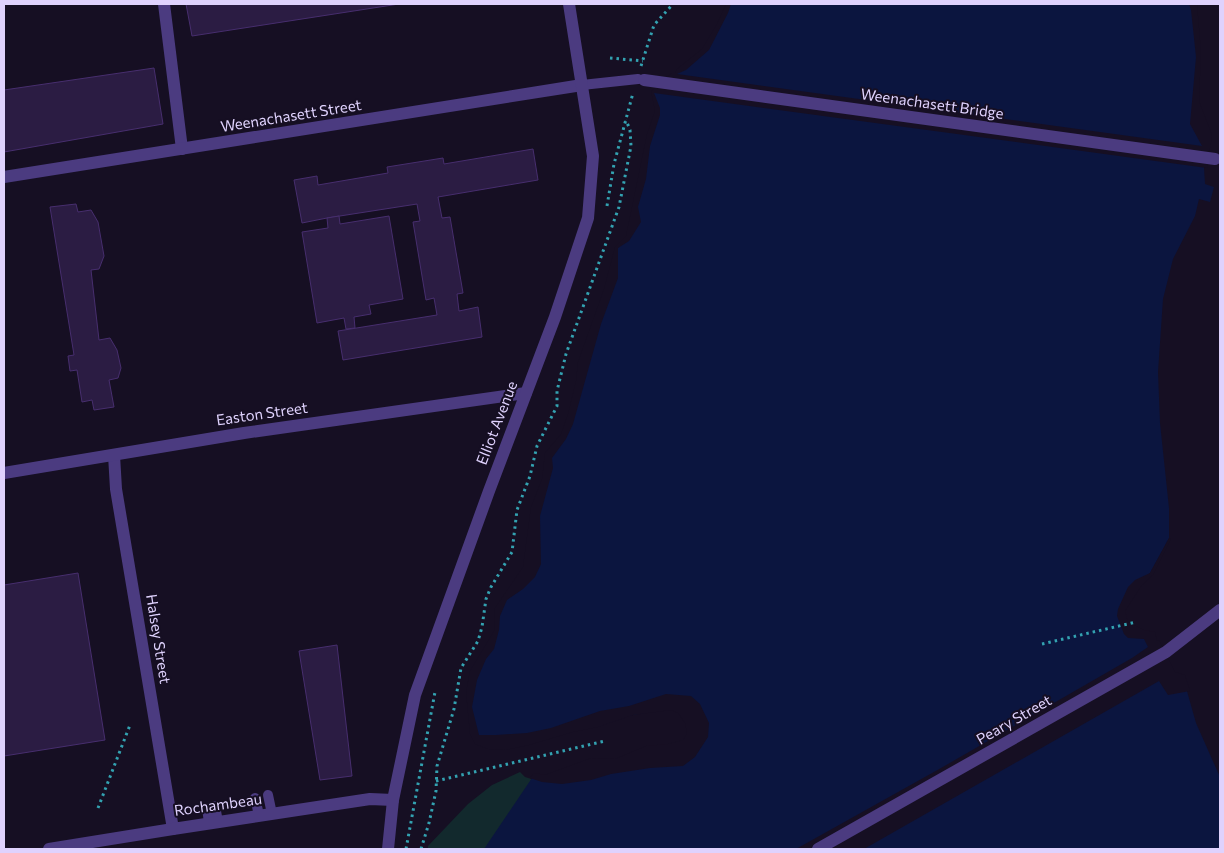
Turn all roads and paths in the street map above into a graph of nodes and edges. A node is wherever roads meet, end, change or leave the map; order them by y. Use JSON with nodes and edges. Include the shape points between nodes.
{"nodes":[{"id":1,"x":164,"y":4,"type":"edge"},
{"id":2,"x":569,"y":4,"type":"edge"},
{"id":3,"x":610,"y":58,"type":"dead end"},
{"id":4,"x":643,"y":61,"type":"dead end"},
{"id":5,"x":641,"y":79,"type":"joint"},
{"id":6,"x":582,"y":85,"type":"junction"},
{"id":7,"x":625,"y":120,"type":"dead end"},
{"id":8,"x":182,"y":150,"type":"junction"},
{"id":9,"x":1215,"y":159,"type":"dead end"},
{"id":10,"x":4,"y":177,"type":"edge"},
{"id":11,"x":526,"y":392,"type":"junction"},
{"id":12,"x":114,"y":455,"type":"junction"},
{"id":13,"x":4,"y":473,"type":"edge"},
{"id":14,"x":1220,"y":610,"type":"edge"},
{"id":15,"x":1136,"y":622,"type":"dead end"},
{"id":16,"x":1042,"y":644,"type":"dead end"},
{"id":17,"x":130,"y":725,"type":"dead end"},
{"id":18,"x":605,"y":742,"type":"dead end"},
{"id":19,"x":436,"y":781,"type":"junction"},
{"id":20,"x":268,"y":795,"type":"dead end"},
{"id":21,"x":255,"y":798,"type":"dead end"},
{"id":22,"x":393,"y":800,"type":"junction"},
{"id":23,"x":211,"y":807,"type":"dead end"},
{"id":24,"x":98,"y":808,"type":"dead end"},
{"id":25,"x":266,"y":815,"type":"junction"},
{"id":26,"x":213,"y":822,"type":"junction"},
{"id":27,"x":173,"y":828,"type":"junction"},
{"id":28,"x":49,"y":849,"type":"edge"},
{"id":29,"x":388,"y":849,"type":"edge"},
{"id":30,"x":421,"y":849,"type":"edge"},
{"id":31,"x":818,"y":849,"type":"edge"}],
"edges":[{"from":1,"to":8,"type":"street"},
{"from":2,"to":6,"type":"street","name":"Elliot Avenue"},
{"from":3,"to":4,"type":"path"},
{"from":5,"to":6,"type":"lane"},
{"from":5,"to":9,"type":"street","name":"Weenachasett Bridge"},
{"from":6,"to":8,"type":"street","name":"Weenachasett Street"},
{"from":6,"to":11,"type":"street","name":"Elliot Avenue","via":[[593,156],[588,218]]},
{"from":7,"to":19,"type":"path","via":[[630,130],[631,146],[619,207],[566,354],[557,391],[557,406],[537,446],[517,510],[512,552],[490,587],[478,640],[461,668]]},
{"from":8,"to":10,"type":"street","name":"Weenachasett Street"},
{"from":11,"to":12,"type":"street","name":"Easton Street"},
{"from":11,"to":22,"type":"street","name":"Elliot Avenue","via":[[415,695]]},
{"from":12,"to":13,"type":"street","name":"Easton Street"},
{"from":12,"to":27,"type":"street","name":"Halsey Street","via":[[116,489]]},
{"from":14,"to":31,"type":"street","name":"Peary Street","via":[[1166,652]]},
{"from":15,"to":16,"type":"path"},
{"from":17,"to":24,"type":"path"},
{"from":18,"to":19,"type":"path"},
{"from":19,"to":30,"type":"path"},
{"from":20,"to":25,"type":"lane"},
{"from":21,"to":25,"type":"lane"},
{"from":22,"to":25,"type":"street","name":"Rochambeau","via":[[370,799]]},
{"from":22,"to":29,"type":"street","name":"Elliot Avenue"},
{"from":23,"to":26,"type":"lane"},
{"from":25,"to":26,"type":"street","name":"Rochambeau"},
{"from":26,"to":27,"type":"street","name":"Rochambeau"},
{"from":27,"to":28,"type":"street","name":"Rochambeau"}]}
